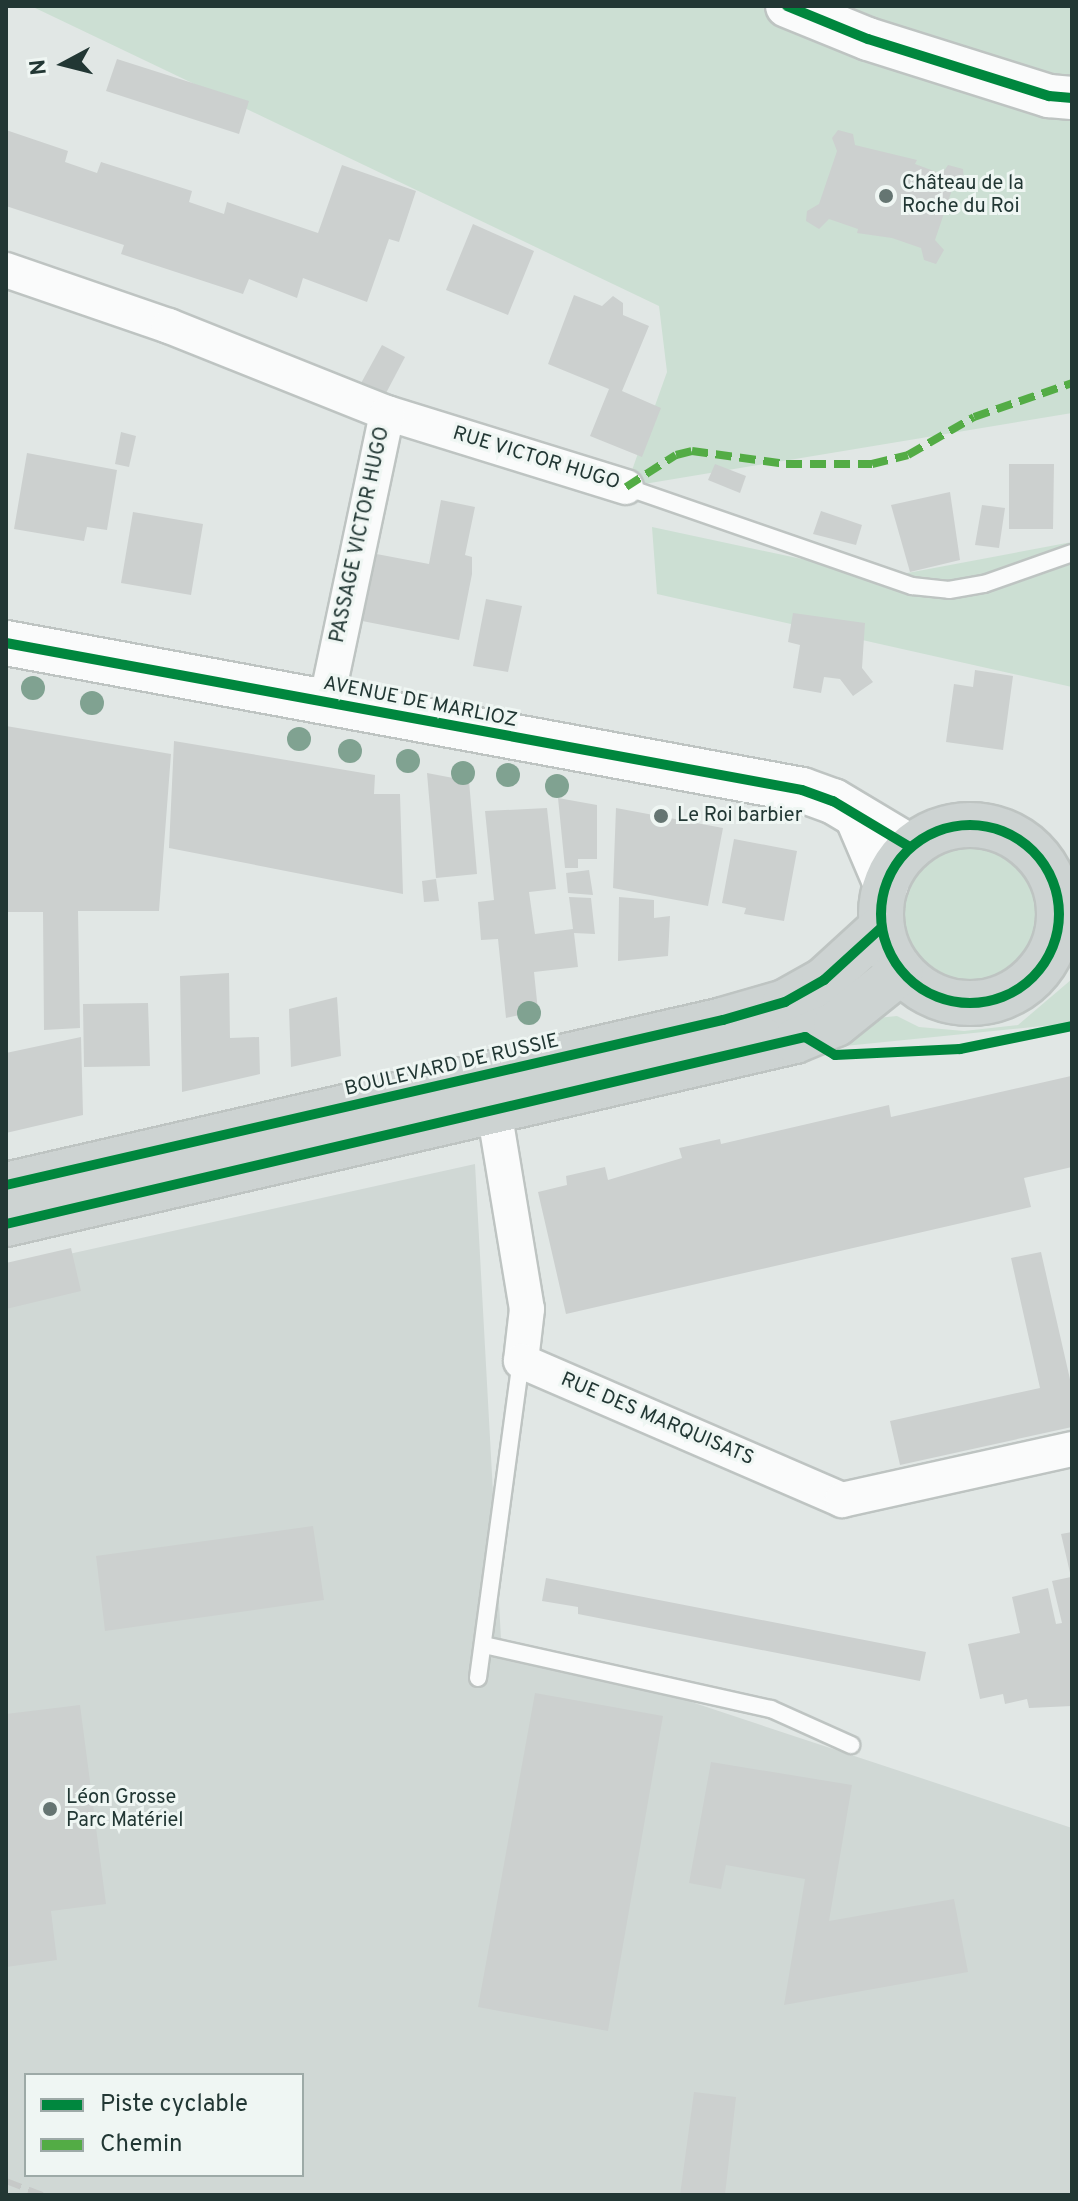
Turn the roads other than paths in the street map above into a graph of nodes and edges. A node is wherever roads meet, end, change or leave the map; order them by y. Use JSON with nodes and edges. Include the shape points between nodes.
{"nodes":[{"id":1,"x":787,"y":6,"type":"edge"},
{"id":2,"x":1072,"y":98,"type":"edge"},
{"id":3,"x":6,"y":270,"type":"edge"},
{"id":4,"x":387,"y":413,"type":"junction"},
{"id":5,"x":626,"y":487,"type":"joint"},
{"id":6,"x":1072,"y":553,"type":"edge"},
{"id":7,"x":6,"y":643,"type":"edge"},
{"id":8,"x":326,"y":703,"type":"junction"},
{"id":9,"x":857,"y":816,"type":"junction"},
{"id":10,"x":910,"y":847,"type":"junction"},
{"id":11,"x":886,"y":884,"type":"junction"},
{"id":12,"x":1066,"y":898,"type":"edge"},
{"id":13,"x":881,"y":928,"type":"junction"},
{"id":14,"x":1060,"y":960,"type":"edge"},
{"id":15,"x":901,"y":972,"type":"junction"},
{"id":16,"x":492,"y":1094,"type":"junction"},
{"id":17,"x":6,"y":1185,"type":"edge"},
{"id":18,"x":6,"y":1224,"type":"edge"},
{"id":19,"x":521,"y":1361,"type":"junction"},
{"id":20,"x":1072,"y":1449,"type":"edge"},
{"id":21,"x":484,"y":1645,"type":"junction"},
{"id":22,"x":478,"y":1678,"type":"dead end"},
{"id":23,"x":851,"y":1745,"type":"dead end"}],
"edges":[{"from":1,"to":2,"type":"street","via":[[868,39],[1049,96]]},
{"from":3,"to":4,"type":"street","name":"RUE VICTOR HUGO","via":[[169,326]]},
{"from":4,"to":5,"type":"street","name":"RUE VICTOR HUGO"},
{"from":4,"to":8,"type":"street","name":"PASSAGE VICTOR HUGO"},
{"from":5,"to":6,"type":"lane","name":"RUE VICTOR HUGO","via":[[912,586],[949,590],[984,584]]},
{"from":7,"to":8,"type":"main road","name":"AVENUE DE MARLIOZ"},
{"from":8,"to":9,"type":"main road","name":"AVENUE DE MARLIOZ","via":[[802,790]]},
{"from":9,"to":10,"type":"main road","name":"AVENUE DE MARLIOZ"},
{"from":9,"to":11,"type":"main road"},
{"from":10,"to":11,"type":"main road"},
{"from":10,"to":12,"type":"main road","via":[[948,828],[991,827],[1018,838],[1038,855]]},
{"from":11,"to":13,"type":"main road"},
{"from":12,"to":14,"type":"main road","via":[[1058,932]]},
{"from":13,"to":15,"type":"main road"},
{"from":13,"to":16,"type":"main road","name":"BOULEVARD DE RUSSIE","via":[[824,980],[785,1002]]},
{"from":14,"to":15,"type":"main road","via":[[1015,993],[985,1003],[953,1003],[924,992]]},
{"from":15,"to":16,"type":"main road","name":"BOULEVARD DE RUSSIE","via":[[836,1024],[795,1041]]},
{"from":16,"to":17,"type":"main road","name":"BOULEVARD DE RUSSIE"},
{"from":16,"to":18,"type":"main road","name":"BOULEVARD DE RUSSIE"},
{"from":16,"to":19,"type":"street","via":[[527,1309]]},
{"from":19,"to":20,"type":"street","name":"RUE DES MARQUISATS","via":[[842,1500]]},
{"from":19,"to":21,"type":"lane"},
{"from":21,"to":22,"type":"lane"},
{"from":21,"to":23,"type":"lane","via":[[771,1709]]}]}
